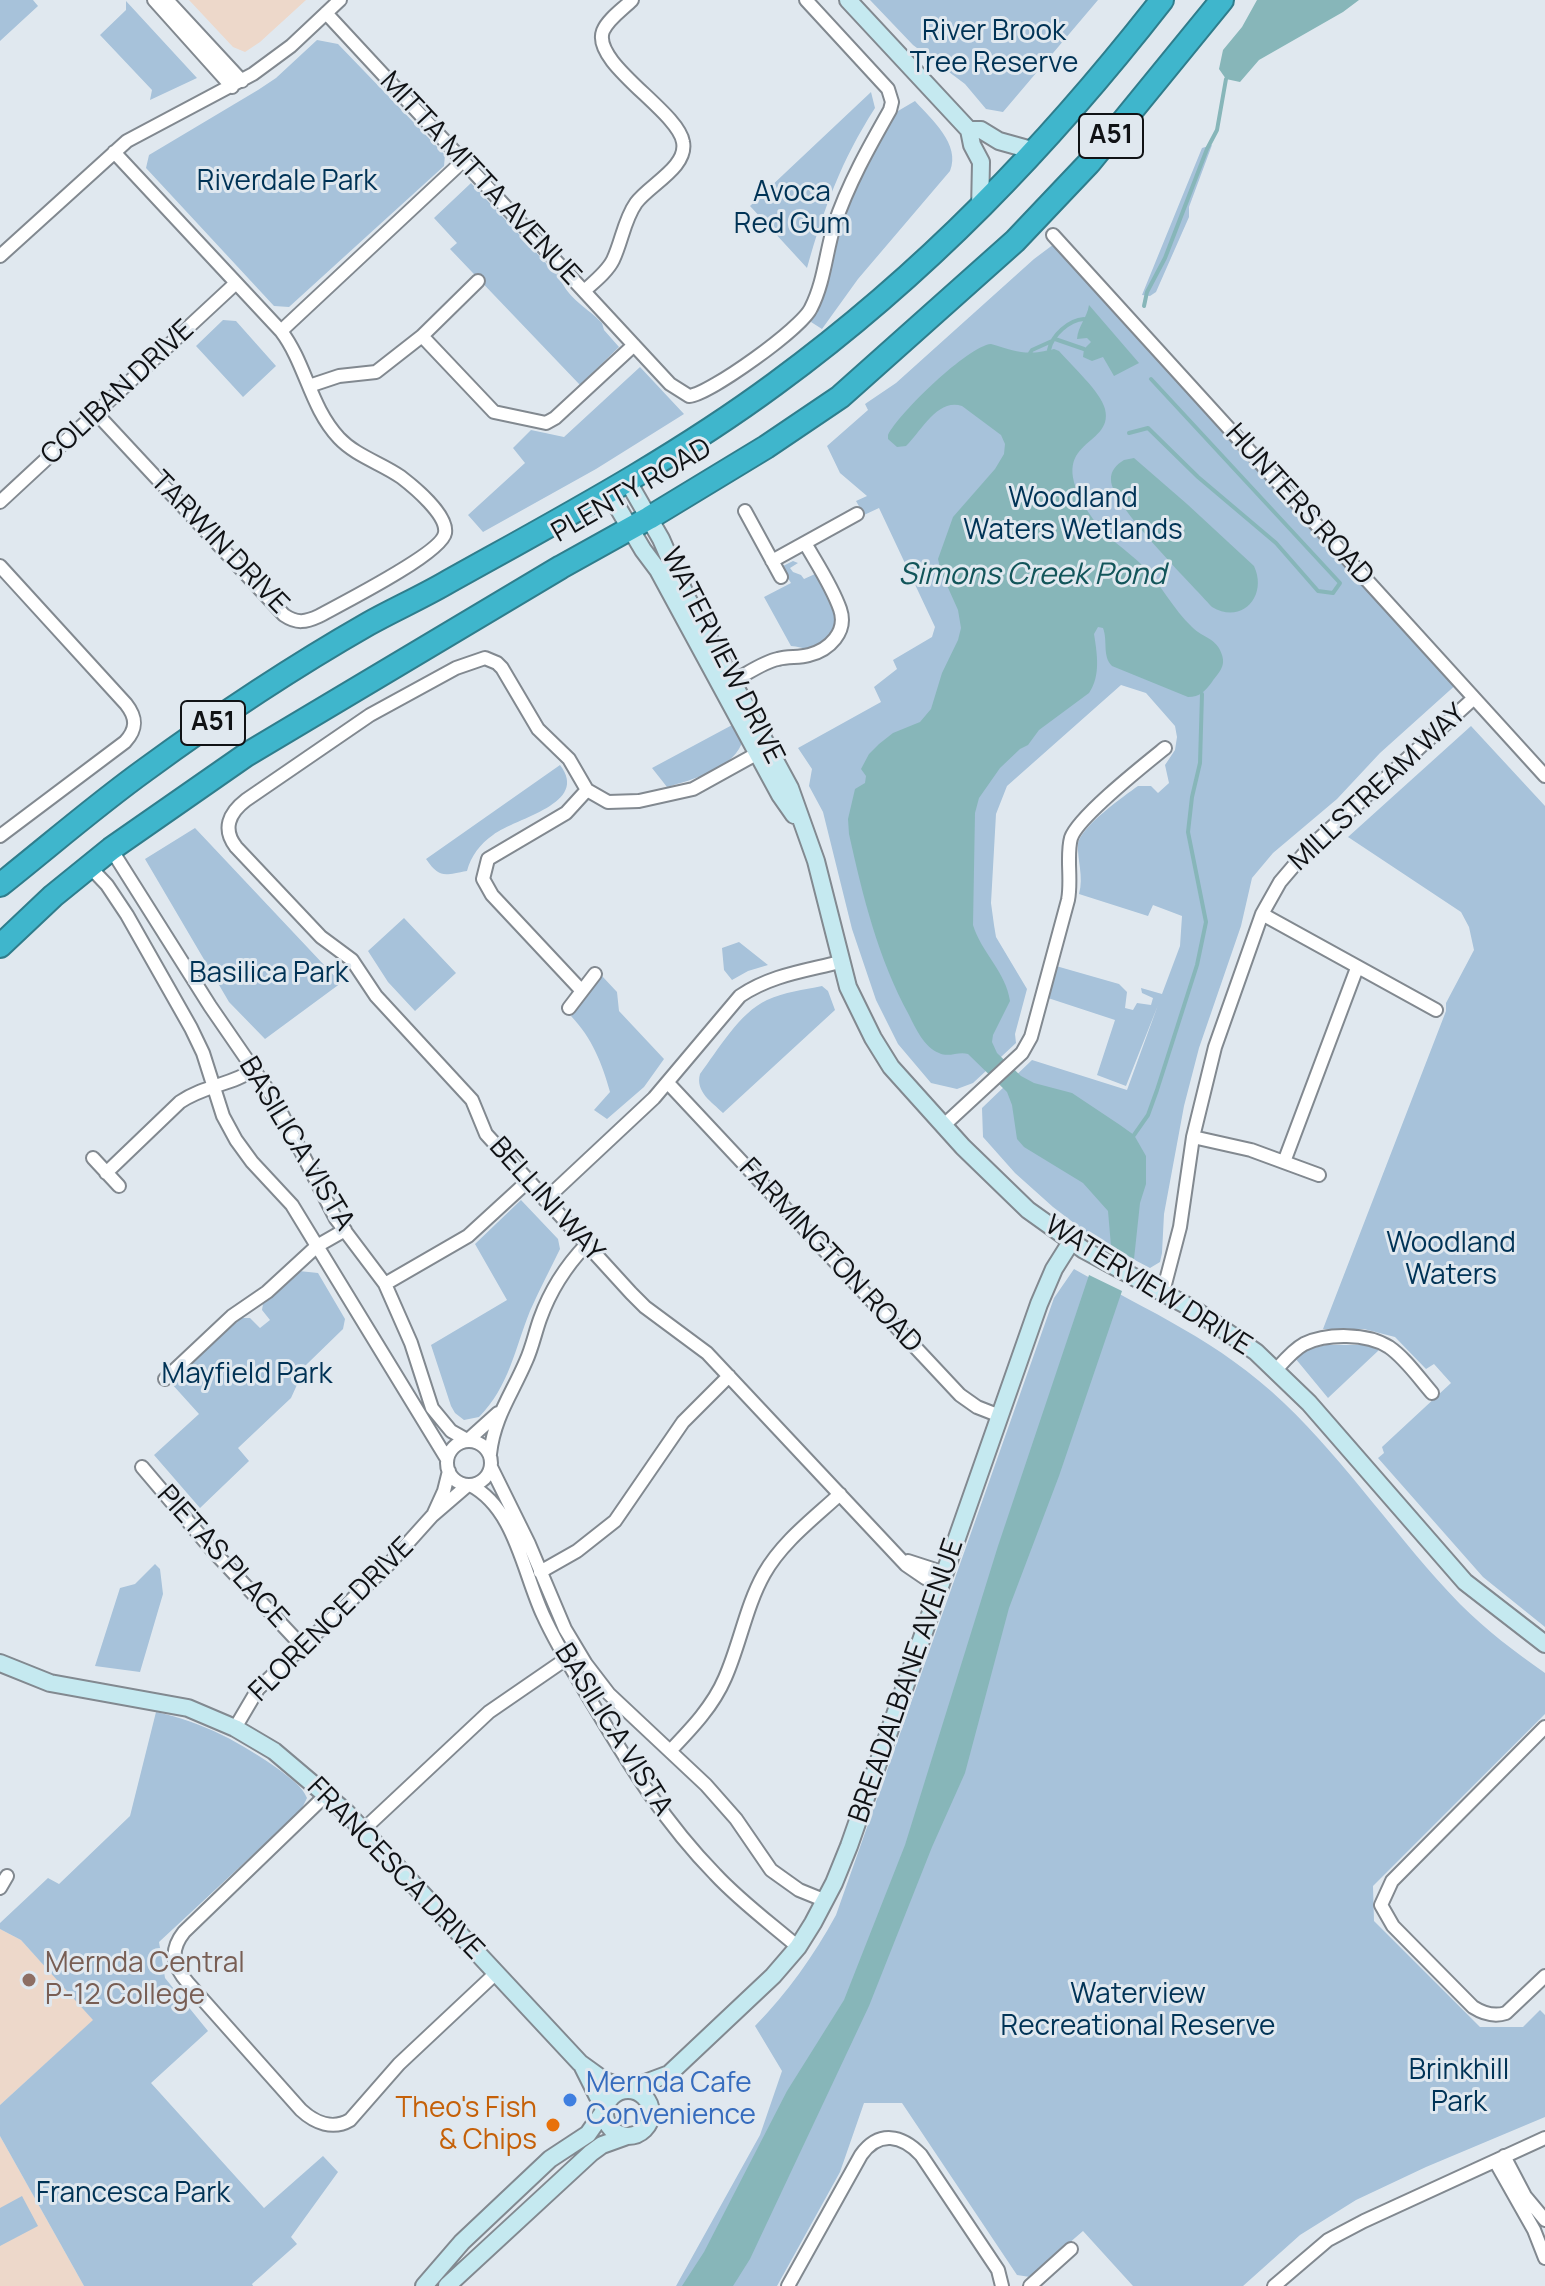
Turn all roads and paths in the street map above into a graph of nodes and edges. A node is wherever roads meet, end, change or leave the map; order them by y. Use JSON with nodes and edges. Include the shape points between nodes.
{"nodes":[{"id":1,"x":154,"y":0,"type":"edge"},
{"id":2,"x":167,"y":0,"type":"edge"},
{"id":3,"x":340,"y":0,"type":"edge"},
{"id":4,"x":632,"y":0,"type":"edge"},
{"id":5,"x":806,"y":0,"type":"edge"},
{"id":6,"x":848,"y":0,"type":"edge"},
{"id":7,"x":1162,"y":0,"type":"edge"},
{"id":8,"x":1222,"y":0,"type":"edge"},
{"id":9,"x":326,"y":13,"type":"junction"},
{"id":10,"x":237,"y":84,"type":"junction"},
{"id":11,"x":969,"y":130,"type":"junction"},
{"id":12,"x":1035,"y":151,"type":"junction"},
{"id":13,"x":114,"y":152,"type":"junction"},
{"id":14,"x":463,"y":161,"type":"junction"},
{"id":15,"x":980,"y":211,"type":"junction"},
{"id":16,"x":1053,"y":235,"type":"dead end"},
{"id":17,"x":0,"y":256,"type":"edge"},
{"id":18,"x":478,"y":281,"type":"dead end"},
{"id":19,"x":236,"y":283,"type":"junction"},
{"id":20,"x":584,"y":291,"type":"junction"},
{"id":21,"x":281,"y":331,"type":"junction"},
{"id":22,"x":422,"y":336,"type":"junction"},
{"id":23,"x":634,"y":345,"type":"junction"},
{"id":24,"x":309,"y":386,"type":"junction"},
{"id":25,"x":96,"y":413,"type":"junction"},
{"id":26,"x":617,"y":485,"type":"junction"},
{"id":27,"x":0,"y":502,"type":"edge"},
{"id":28,"x":745,"y":511,"type":"dead end"},
{"id":29,"x":857,"y":514,"type":"dead end"},
{"id":30,"x":640,"y":523,"type":"junction"},
{"id":31,"x":805,"y":543,"type":"junction"},
{"id":32,"x":772,"y":561,"type":"junction"},
{"id":33,"x":0,"y":566,"type":"edge"},
{"id":34,"x":0,"y":575,"type":"edge"},
{"id":35,"x":781,"y":577,"type":"dead end"},
{"id":36,"x":17,"y":586,"type":"junction"},
{"id":37,"x":727,"y":684,"type":"junction"},
{"id":38,"x":1474,"y":698,"type":"junction"},
{"id":39,"x":1165,"y":748,"type":"dead end"},
{"id":40,"x":763,"y":750,"type":"junction"},
{"id":41,"x":1545,"y":776,"type":"edge"},
{"id":42,"x":587,"y":790,"type":"junction"},
{"id":43,"x":0,"y":818,"type":"edge"},
{"id":44,"x":5,"y":832,"type":"edge"},
{"id":45,"x":111,"y":849,"type":"junction"},
{"id":46,"x":90,"y":867,"type":"junction"},
{"id":47,"x":0,"y":885,"type":"edge"},
{"id":48,"x":1262,"y":914,"type":"junction"},
{"id":49,"x":0,"y":946,"type":"edge"},
{"id":50,"x":840,"y":962,"type":"junction"},
{"id":51,"x":1357,"y":968,"type":"junction"},
{"id":52,"x":595,"y":974,"type":"dead end"},
{"id":53,"x":581,"y":990,"type":"junction"},
{"id":54,"x":569,"y":1008,"type":"dead end"},
{"id":55,"x":1436,"y":1010,"type":"dead end"},
{"id":56,"x":255,"y":1069,"type":"junction"},
{"id":57,"x":668,"y":1083,"type":"junction"},
{"id":58,"x":214,"y":1084,"type":"junction"},
{"id":59,"x":943,"y":1126,"type":"junction"},
{"id":60,"x":1193,"y":1137,"type":"junction"},
{"id":61,"x":93,"y":1158,"type":"dead end"},
{"id":62,"x":1284,"y":1162,"type":"junction"},
{"id":63,"x":106,"y":1173,"type":"junction"},
{"id":64,"x":1319,"y":1175,"type":"dead end"},
{"id":65,"x":527,"y":1182,"type":"junction"},
{"id":66,"x":119,"y":1186,"type":"dead end"},
{"id":67,"x":545,"y":1200,"type":"junction"},
{"id":68,"x":345,"y":1230,"type":"junction"},
{"id":69,"x":1071,"y":1242,"type":"junction"},
{"id":70,"x":586,"y":1245,"type":"junction"},
{"id":71,"x":317,"y":1246,"type":"junction"},
{"id":72,"x":385,"y":1284,"type":"junction"},
{"id":73,"x":1163,"y":1292,"type":"junction"},
{"id":74,"x":1276,"y":1370,"type":"junction"},
{"id":75,"x":729,"y":1376,"type":"junction"},
{"id":76,"x":165,"y":1379,"type":"dead end"},
{"id":77,"x":1432,"y":1393,"type":"dead end"},
{"id":78,"x":500,"y":1412,"type":"junction"},
{"id":79,"x":1000,"y":1416,"type":"junction"},
{"id":80,"x":468,"y":1440,"type":"junction"},
{"id":81,"x":490,"y":1460,"type":"junction"},
{"id":82,"x":448,"y":1465,"type":"junction"},
{"id":83,"x":142,"y":1467,"type":"dead end"},
{"id":84,"x":469,"y":1485,"type":"junction"},
{"id":85,"x":840,"y":1494,"type":"junction"},
{"id":86,"x":432,"y":1516,"type":"junction"},
{"id":87,"x":540,"y":1572,"type":"junction"},
{"id":88,"x":943,"y":1578,"type":"junction"},
{"id":89,"x":1545,"y":1644,"type":"edge"},
{"id":90,"x":302,"y":1646,"type":"junction"},
{"id":91,"x":566,"y":1659,"type":"junction"},
{"id":92,"x":0,"y":1663,"type":"edge"},
{"id":93,"x":1545,"y":1727,"type":"edge"},
{"id":94,"x":235,"y":1728,"type":"junction"},
{"id":95,"x":670,"y":1751,"type":"junction"},
{"id":96,"x":327,"y":1794,"type":"junction"},
{"id":97,"x":363,"y":1830,"type":"junction"},
{"id":98,"x":7,"y":1876,"type":"dead end"},
{"id":99,"x":0,"y":1888,"type":"edge"},
{"id":100,"x":826,"y":1901,"type":"junction"},
{"id":101,"x":798,"y":1947,"type":"junction"},
{"id":102,"x":496,"y":1973,"type":"junction"},
{"id":103,"x":1545,"y":1976,"type":"edge"},
{"id":104,"x":580,"y":2063,"type":"junction"},
{"id":105,"x":669,"y":2074,"type":"junction"},
{"id":106,"x":628,"y":2089,"type":"junction"},
{"id":107,"x":604,"y":2110,"type":"junction"},
{"id":108,"x":651,"y":2112,"type":"junction"},
{"id":109,"x":627,"y":2136,"type":"junction"},
{"id":110,"x":1545,"y":2138,"type":"edge"},
{"id":111,"x":1499,"y":2159,"type":"junction"},
{"id":112,"x":1545,"y":2220,"type":"edge"},
{"id":113,"x":1543,"y":2242,"type":"edge"},
{"id":114,"x":1071,"y":2249,"type":"dead end"},
{"id":115,"x":1545,"y":2258,"type":"edge"},
{"id":116,"x":442,"y":2262,"type":"junction"},
{"id":117,"x":456,"y":2283,"type":"edge"},
{"id":118,"x":424,"y":2286,"type":"edge"},
{"id":119,"x":788,"y":2286,"type":"edge"},
{"id":120,"x":1002,"y":2286,"type":"edge"},
{"id":121,"x":1030,"y":2286,"type":"edge"},
{"id":122,"x":1274,"y":2286,"type":"edge"}],
"edges":[{"from":1,"to":10,"type":"street"},
{"from":2,"to":10,"type":"street"},
{"from":3,"to":9,"type":"street"},
{"from":4,"to":20,"type":"street","via":[[608,23],[602,43],[678,131],[683,149],[678,161],[636,203],[614,258]]},
{"from":5,"to":23,"type":"street","name":"MITTA MITTA AVENUE","via":[[882,81],[892,102],[846,195],[811,309],[794,330],[694,395],[670,384]]},
{"from":6,"to":11,"type":"street"},
{"from":7,"to":12,"type":"highway","name":"PLENTY ROAD","number":"A51"},
{"from":8,"to":30,"type":"highway","name":"PLENTY ROAD","number":"A51","via":[[1089,163],[991,265],[840,397]]},
{"from":9,"to":10,"type":"street"},
{"from":9,"to":14,"type":"street","name":"MITTA MITTA AVENUE"},
{"from":10,"to":13,"type":"street"},
{"from":11,"to":12,"type":"street"},
{"from":11,"to":15,"type":"street","via":[[981,162]]},
{"from":12,"to":15,"type":"highway","name":"PLENTY ROAD","number":"A51"},
{"from":13,"to":17,"type":"street"},
{"from":13,"to":19,"type":"street","name":"TARWIN DRIVE"},
{"from":14,"to":20,"type":"street","name":"MITTA MITTA AVENUE"},
{"from":14,"to":21,"type":"street"},
{"from":15,"to":26,"type":"highway","name":"PLENTY ROAD","number":"A51","via":[[850,327],[773,386]]},
{"from":16,"to":38,"type":"street","name":"HUNTERS ROAD"},
{"from":18,"to":22,"type":"street"},
{"from":19,"to":21,"type":"street","name":"TARWIN DRIVE"},
{"from":19,"to":25,"type":"street","name":"COLIBAN DRIVE"},
{"from":20,"to":23,"type":"street","name":"MITTA MITTA AVENUE"},
{"from":21,"to":24,"type":"street","name":"TARWIN DRIVE"},
{"from":22,"to":23,"type":"street","via":[[494,412],[540,423],[550,422]]},
{"from":22,"to":24,"type":"street","via":[[376,372]]},
{"from":24,"to":25,"type":"street","name":"TARWIN DRIVE","via":[[339,438],[417,491],[438,513],[445,533],[426,555],[301,622],[284,615]]},
{"from":25,"to":27,"type":"street","name":"COLIBAN DRIVE"},
{"from":26,"to":30,"type":"street","name":"WATERVIEW DRIVE"},
{"from":26,"to":47,"type":"highway","name":"PLENTY ROAD","number":"A51","via":[[259,691],[144,770]]},
{"from":28,"to":32,"type":"street"},
{"from":29,"to":31,"type":"street"},
{"from":30,"to":37,"type":"street","name":"WATERVIEW DRIVE","via":[[686,596]]},
{"from":30,"to":45,"type":"highway","name":"PLENTY ROAD","number":"A51","via":[[246,755]]},
{"from":31,"to":32,"type":"street"},
{"from":31,"to":37,"type":"street","via":[[840,608],[840,631],[822,650],[776,659]]},
{"from":32,"to":35,"type":"street"},
{"from":33,"to":36,"type":"street"},
{"from":34,"to":36,"type":"street"},
{"from":36,"to":44,"type":"street","via":[[126,704],[135,724],[125,742]]},
{"from":37,"to":40,"type":"street","name":"WATERVIEW DRIVE"},
{"from":38,"to":41,"type":"street","name":"HUNTERS ROAD"},
{"from":38,"to":48,"type":"street","name":"MILLSTREAM WAY","via":[[1309,848]]},
{"from":39,"to":59,"type":"street","via":[[1073,834],[1068,900],[1031,1037],[1022,1053]]},
{"from":40,"to":42,"type":"street","via":[[693,789],[664,796],[619,803]]},
{"from":40,"to":50,"type":"street","name":"WATERVIEW DRIVE","via":[[790,788],[808,836]]},
{"from":42,"to":53,"type":"street","via":[[566,813],[492,855],[483,879]]},
{"from":42,"to":65,"type":"street","name":"BELLINI WAY","via":[[569,759],[538,729],[502,668],[485,658],[467,662],[370,715],[246,800],[228,821],[236,847],[321,937],[352,960],[376,996],[472,1100],[486,1134]]},
{"from":43,"to":44,"type":"street"},
{"from":45,"to":46,"type":"highway","name":"PLENTY ROAD","number":"A51"},
{"from":45,"to":56,"type":"street","name":"BASILICA VISTA"},
{"from":46,"to":49,"type":"highway","name":"PLENTY ROAD","number":"A51"},
{"from":46,"to":58,"type":"street","name":"BASILICA VISTA","via":[[127,915],[191,1028]]},
{"from":48,"to":51,"type":"street"},
{"from":48,"to":60,"type":"street","name":"MILLSTREAM WAY","via":[[1215,1047]]},
{"from":50,"to":57,"type":"street","via":[[784,975],[740,996]]},
{"from":50,"to":59,"type":"street","name":"WATERVIEW DRIVE","via":[[873,1038]]},
{"from":51,"to":55,"type":"street"},
{"from":51,"to":62,"type":"street"},
{"from":52,"to":53,"type":"street"},
{"from":53,"to":54,"type":"street"},
{"from":56,"to":58,"type":"street"},
{"from":56,"to":68,"type":"street","name":"BASILICA VISTA"},
{"from":57,"to":67,"type":"street"},
{"from":57,"to":79,"type":"street","name":"FARMINGTON ROAD","via":[[960,1395]]},
{"from":58,"to":63,"type":"street","via":[[180,1102]]},
{"from":58,"to":71,"type":"street","name":"BASILICA VISTA","via":[[236,1140],[292,1205]]},
{"from":59,"to":69,"type":"street","name":"WATERVIEW DRIVE","via":[[1007,1191]]},
{"from":60,"to":62,"type":"street"},
{"from":60,"to":73,"type":"street","name":"MILLSTREAM WAY","via":[[1180,1227]]},
{"from":61,"to":63,"type":"street"},
{"from":62,"to":64,"type":"street"},
{"from":63,"to":66,"type":"street"},
{"from":65,"to":67,"type":"street","name":"BELLINI WAY"},
{"from":65,"to":72,"type":"street","via":[[468,1236]]},
{"from":67,"to":70,"type":"street","name":"BELLINI WAY"},
{"from":68,"to":71,"type":"street"},
{"from":68,"to":72,"type":"street","name":"BASILICA VISTA"},
{"from":69,"to":73,"type":"street","name":"WATERVIEW DRIVE"},
{"from":69,"to":79,"type":"street","name":"BREADALBANE AVENUE","via":[[1039,1304]]},
{"from":70,"to":75,"type":"street","name":"BELLINI WAY","via":[[645,1307],[699,1346]]},
{"from":70,"to":78,"type":"street","via":[[560,1276]]},
{"from":71,"to":76,"type":"street"},
{"from":71,"to":82,"type":"street","name":"BASILICA VISTA"},
{"from":72,"to":80,"type":"street","name":"BASILICA VISTA","via":[[432,1408],[451,1431]]},
{"from":73,"to":74,"type":"street","name":"WATERVIEW DRIVE","via":[[1229,1331]]},
{"from":74,"to":77,"type":"street","via":[[1314,1340],[1356,1337],[1395,1351]]},
{"from":74,"to":89,"type":"street","name":"WATERVIEW DRIVE","via":[[1465,1582]]},
{"from":75,"to":85,"type":"street","name":"BELLINI WAY"},
{"from":75,"to":87,"type":"street","via":[[683,1422],[615,1521]]},
{"from":78,"to":80,"type":"street"},
{"from":78,"to":81,"type":"street"},
{"from":79,"to":88,"type":"street","name":"BREADALBANE AVENUE"},
{"from":80,"to":81,"type":"street","via":[[481,1444]]},
{"from":80,"to":82,"type":"street","via":[[454,1446]]},
{"from":81,"to":84,"type":"street","via":[[484,1479]]},
{"from":81,"to":87,"type":"street","name":"BASILICA VISTA"},
{"from":82,"to":84,"type":"street","via":[[456,1481]]},
{"from":82,"to":86,"type":"street","name":"FLORENCE DRIVE"},
{"from":83,"to":90,"type":"street","name":"PIETAS PLACE"},
{"from":84,"to":86,"type":"street","name":"FLORENCE DRIVE"},
{"from":84,"to":91,"type":"street","name":"BASILICA VISTA","via":[[494,1502],[504,1519]]},
{"from":85,"to":88,"type":"street","name":"BELLINI WAY","via":[[897,1557]]},
{"from":85,"to":95,"type":"street","via":[[771,1563],[718,1693]]},
{"from":86,"to":90,"type":"street","name":"FLORENCE DRIVE"},
{"from":87,"to":95,"type":"street","name":"BASILICA VISTA","via":[[586,1664],[609,1694]]},
{"from":88,"to":100,"type":"street","name":"BREADALBANE AVENUE"},
{"from":90,"to":94,"type":"street","name":"FLORENCE DRIVE","via":[[258,1689]]},
{"from":91,"to":97,"type":"street","via":[[489,1712]]},
{"from":91,"to":101,"type":"street","name":"BASILICA VISTA","via":[[666,1818],[715,1874]]},
{"from":92,"to":94,"type":"street","name":"FRANCESCA DRIVE","via":[[50,1683],[188,1708]]},
{"from":93,"to":103,"type":"street","via":[[1392,1881],[1381,1905],[1393,1926],[1484,2013],[1506,2013]]},
{"from":94,"to":96,"type":"street","name":"FRANCESCA DRIVE","via":[[274,1751]]},
{"from":95,"to":100,"type":"street","name":"BASILICA VISTA","via":[[736,1819],[771,1870]]},
{"from":96,"to":97,"type":"street","name":"FRANCESCA DRIVE"},
{"from":96,"to":102,"type":"street","via":[[184,1932],[174,1957],[178,1972],[301,2110],[323,2124],[350,2120],[399,2064]]},
{"from":97,"to":102,"type":"street","name":"FRANCESCA DRIVE"},
{"from":98,"to":99,"type":"street"},
{"from":100,"to":101,"type":"street","name":"BREADALBANE AVENUE"},
{"from":101,"to":105,"type":"street","name":"BREADALBANE AVENUE"},
{"from":102,"to":104,"type":"street","name":"FRANCESCA DRIVE"},
{"from":104,"to":106,"type":"street","name":"FRANCESCA DRIVE"},
{"from":104,"to":107,"type":"street","name":"FRANCESCA DRIVE"},
{"from":105,"to":106,"type":"street","name":"BREADALBANE AVENUE"},
{"from":105,"to":108,"type":"street","name":"BREADALBANE AVENUE"},
{"from":106,"to":107,"type":"street","via":[[612,2095]]},
{"from":106,"to":108,"type":"street","via":[[647,2099]]},
{"from":107,"to":109,"type":"street","via":[[613,2131]]},
{"from":107,"to":116,"type":"street","via":[[588,2134],[550,2159]]},
{"from":108,"to":109,"type":"street","via":[[643,2131]]},
{"from":109,"to":117,"type":"street","via":[[591,2153]]},
{"from":110,"to":111,"type":"street"},
{"from":111,"to":112,"type":"street"},
{"from":111,"to":113,"type":"street"},
{"from":111,"to":122,"type":"street","via":[[1328,2240]]},
{"from":113,"to":115,"type":"street"},
{"from":114,"to":121,"type":"street"},
{"from":116,"to":117,"type":"street"},
{"from":116,"to":118,"type":"street"},
{"from":119,"to":120,"type":"street","via":[[861,2155],[873,2143],[891,2137],[921,2155],[998,2270]]}]}
